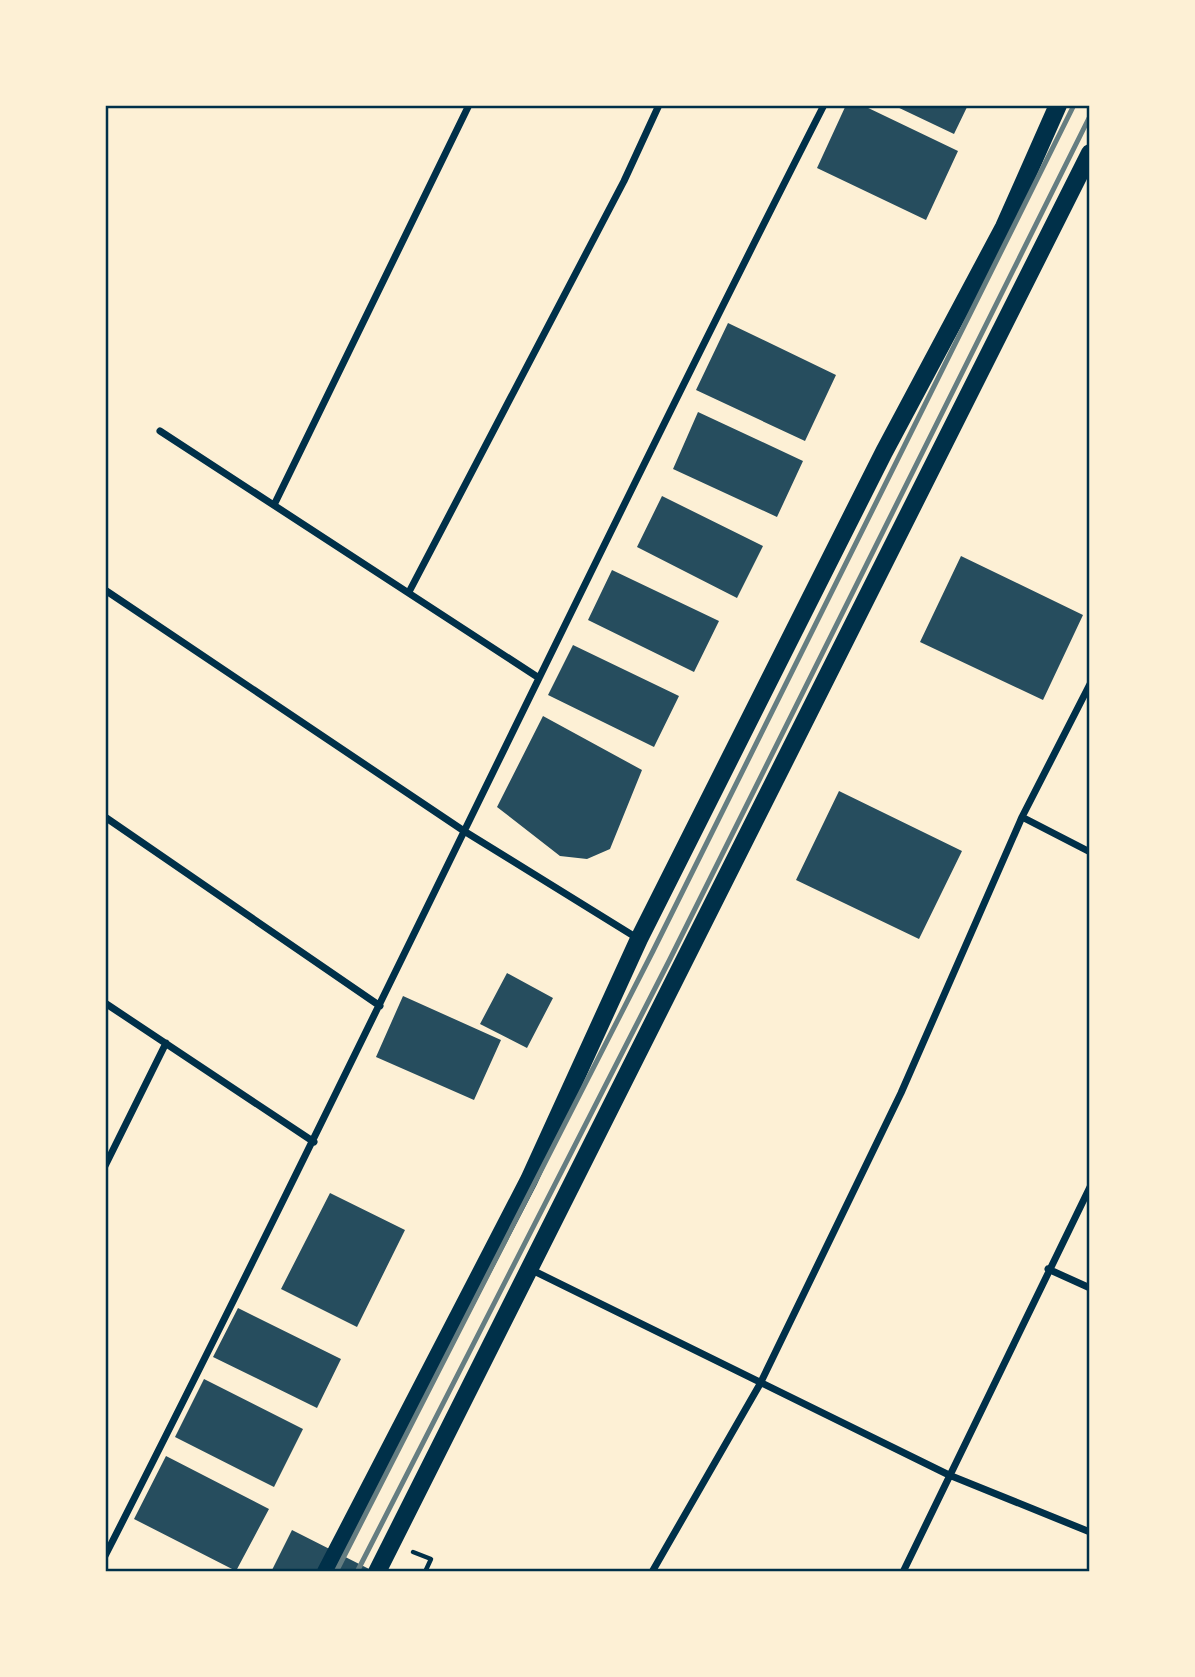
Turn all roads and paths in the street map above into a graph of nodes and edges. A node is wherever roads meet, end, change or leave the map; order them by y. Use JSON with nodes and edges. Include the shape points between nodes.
{"nodes":[{"id":1,"x":470,"y":105,"type":"edge"},
{"id":2,"x":659,"y":105,"type":"edge"},
{"id":3,"x":824,"y":105,"type":"edge"},
{"id":4,"x":1058,"y":105,"type":"edge"},
{"id":5,"x":1090,"y":153,"type":"edge"},
{"id":6,"x":160,"y":431,"type":"dead end"},
{"id":7,"x":275,"y":503,"type":"junction"},
{"id":8,"x":105,"y":590,"type":"edge"},
{"id":9,"x":409,"y":592,"type":"junction"},
{"id":10,"x":539,"y":678,"type":"junction"},
{"id":11,"x":1090,"y":684,"type":"edge"},
{"id":12,"x":105,"y":817,"type":"edge"},
{"id":13,"x":1022,"y":817,"type":"junction"},
{"id":14,"x":464,"y":831,"type":"junction"},
{"id":15,"x":1090,"y":852,"type":"edge"},
{"id":16,"x":639,"y":939,"type":"junction"},
{"id":17,"x":105,"y":1003,"type":"edge"},
{"id":18,"x":380,"y":1006,"type":"junction"},
{"id":19,"x":166,"y":1043,"type":"junction"},
{"id":20,"x":314,"y":1142,"type":"junction"},
{"id":21,"x":105,"y":1166,"type":"edge"},
{"id":22,"x":1090,"y":1187,"type":"edge"},
{"id":23,"x":529,"y":1268,"type":"junction"},
{"id":24,"x":1048,"y":1269,"type":"junction"},
{"id":25,"x":1090,"y":1288,"type":"edge"},
{"id":26,"x":760,"y":1384,"type":"junction"},
{"id":27,"x":949,"y":1475,"type":"junction"},
{"id":28,"x":1090,"y":1532,"type":"edge"},
{"id":29,"x":105,"y":1556,"type":"edge"},
{"id":30,"x":326,"y":1572,"type":"edge"},
{"id":31,"x":377,"y":1572,"type":"edge"},
{"id":32,"x":652,"y":1572,"type":"edge"},
{"id":33,"x":903,"y":1572,"type":"edge"}],
"edges":[{"from":1,"to":7,"type":"street"},
{"from":2,"to":9,"type":"street","via":[[624,181]]},
{"from":3,"to":10,"type":"street"},
{"from":4,"to":16,"type":"main road","via":[[1004,227],[884,452]]},
{"from":5,"to":23,"type":"main road"},
{"from":6,"to":7,"type":"street"},
{"from":7,"to":9,"type":"street"},
{"from":8,"to":14,"type":"street"},
{"from":9,"to":10,"type":"street"},
{"from":10,"to":14,"type":"street"},
{"from":11,"to":13,"type":"street"},
{"from":12,"to":18,"type":"street"},
{"from":13,"to":15,"type":"street"},
{"from":13,"to":26,"type":"street","via":[[901,1093]]},
{"from":14,"to":16,"type":"street"},
{"from":14,"to":18,"type":"street"},
{"from":16,"to":30,"type":"main road","via":[[529,1180]]},
{"from":17,"to":19,"type":"street"},
{"from":18,"to":20,"type":"street"},
{"from":19,"to":20,"type":"street"},
{"from":19,"to":21,"type":"street"},
{"from":20,"to":29,"type":"street"},
{"from":22,"to":24,"type":"street"},
{"from":23,"to":26,"type":"street"},
{"from":23,"to":31,"type":"main road"},
{"from":24,"to":25,"type":"street"},
{"from":24,"to":27,"type":"street"},
{"from":26,"to":27,"type":"street"},
{"from":26,"to":32,"type":"street"},
{"from":27,"to":28,"type":"street"},
{"from":27,"to":33,"type":"street"}]}
